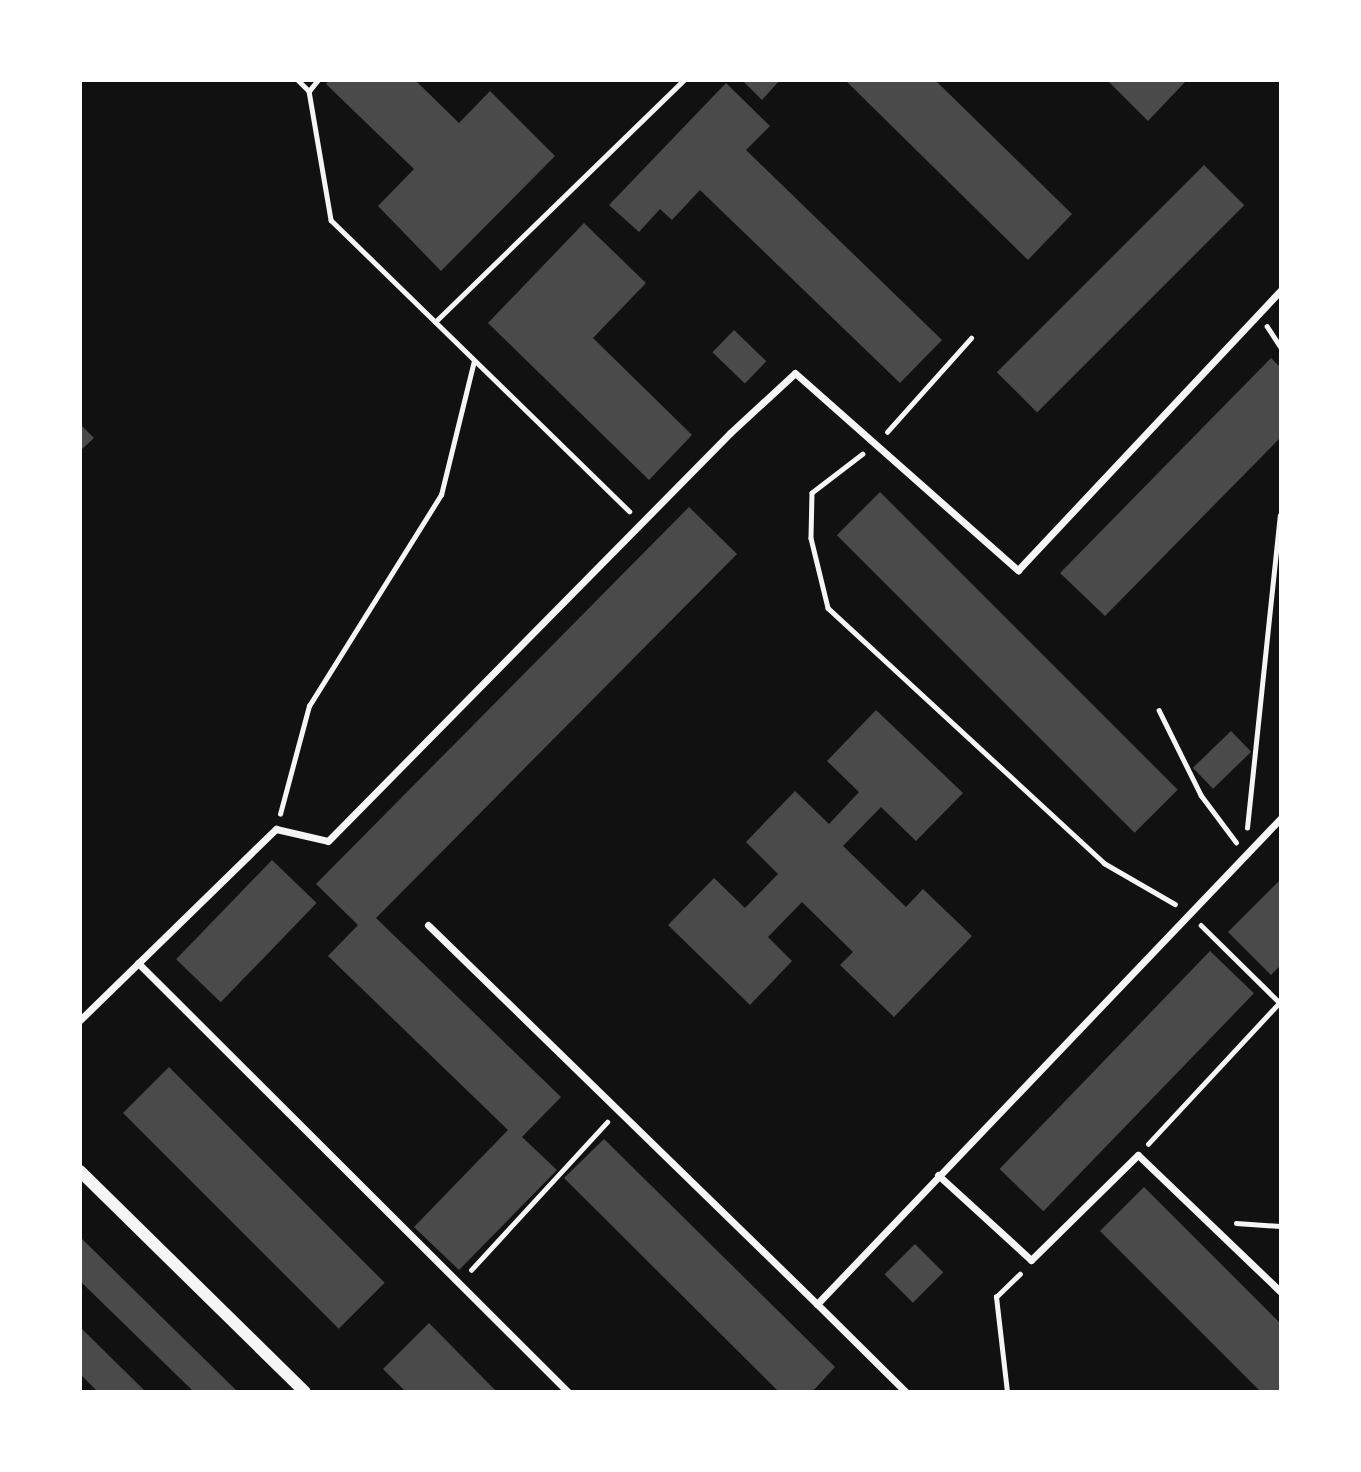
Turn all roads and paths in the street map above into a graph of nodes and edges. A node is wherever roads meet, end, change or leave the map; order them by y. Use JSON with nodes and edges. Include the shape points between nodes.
{"nodes":[{"id":1,"x":298,"y":80,"type":"edge"},
{"id":2,"x":318,"y":80,"type":"edge"},
{"id":3,"x":684,"y":80,"type":"edge"},
{"id":4,"x":309,"y":92,"type":"junction"},
{"id":5,"x":1280,"y":291,"type":"edge"},
{"id":6,"x":435,"y":321,"type":"junction"},
{"id":7,"x":971,"y":338,"type":"dead end"},
{"id":8,"x":475,"y":360,"type":"junction"},
{"id":9,"x":876,"y":444,"type":"junction"},
{"id":10,"x":1280,"y":516,"type":"edge"},
{"id":11,"x":642,"y":523,"type":"junction"},
{"id":12,"x":1159,"y":710,"type":"dead end"},
{"id":13,"x":1280,"y":819,"type":"edge"},
{"id":14,"x":276,"y":829,"type":"junction"},
{"id":15,"x":1245,"y":853,"type":"junction"},
{"id":16,"x":1188,"y":912,"type":"junction"},
{"id":17,"x":428,"y":925,"type":"dead end"},
{"id":18,"x":138,"y":963,"type":"junction"},
{"id":19,"x":1280,"y":1003,"type":"edge"},
{"id":20,"x":80,"y":1020,"type":"edge"},
{"id":21,"x":618,"y":1110,"type":"junction"},
{"id":22,"x":1138,"y":1155,"type":"junction"},
{"id":23,"x":80,"y":1171,"type":"edge"},
{"id":24,"x":938,"y":1175,"type":"junction"},
{"id":25,"x":1207,"y":1221,"type":"junction"},
{"id":26,"x":1280,"y":1226,"type":"edge"},
{"id":27,"x":1031,"y":1260,"type":"junction"},
{"id":28,"x":459,"y":1284,"type":"junction"},
{"id":29,"x":1280,"y":1291,"type":"edge"},
{"id":30,"x":817,"y":1304,"type":"junction"},
{"id":31,"x":304,"y":1391,"type":"edge"},
{"id":32,"x":568,"y":1391,"type":"edge"},
{"id":33,"x":906,"y":1391,"type":"edge"},
{"id":34,"x":1007,"y":1391,"type":"edge"}],
"edges":[{"from":1,"to":4,"type":"path"},
{"from":2,"to":4,"type":"path"},
{"from":3,"to":6,"type":"path"},
{"from":4,"to":6,"type":"path","via":[[331,220]]},
{"from":5,"to":9,"type":"street","via":[[1018,570]]},
{"from":6,"to":8,"type":"path"},
{"from":7,"to":9,"type":"path"},
{"from":8,"to":11,"type":"path"},
{"from":8,"to":14,"type":"path","via":[[441,495],[309,706]]},
{"from":9,"to":11,"type":"street","via":[[795,373]]},
{"from":9,"to":16,"type":"path","via":[[812,493],[811,538],[828,608],[1104,863]]},
{"from":10,"to":15,"type":"path"},
{"from":11,"to":14,"type":"street","via":[[328,841]]},
{"from":12,"to":15,"type":"path","via":[[1200,795]]},
{"from":13,"to":15,"type":"street"},
{"from":14,"to":18,"type":"street"},
{"from":15,"to":16,"type":"street"},
{"from":16,"to":19,"type":"path"},
{"from":16,"to":24,"type":"street"},
{"from":17,"to":21,"type":"street"},
{"from":18,"to":20,"type":"street"},
{"from":18,"to":28,"type":"street"},
{"from":19,"to":22,"type":"path"},
{"from":21,"to":28,"type":"path"},
{"from":21,"to":30,"type":"street"},
{"from":22,"to":25,"type":"street"},
{"from":22,"to":27,"type":"street"},
{"from":23,"to":31,"type":"street"},
{"from":24,"to":27,"type":"street"},
{"from":24,"to":30,"type":"street"},
{"from":25,"to":26,"type":"path"},
{"from":25,"to":29,"type":"street"},
{"from":27,"to":34,"type":"path","via":[[996,1297]]},
{"from":28,"to":32,"type":"street"},
{"from":30,"to":33,"type":"street"}]}
